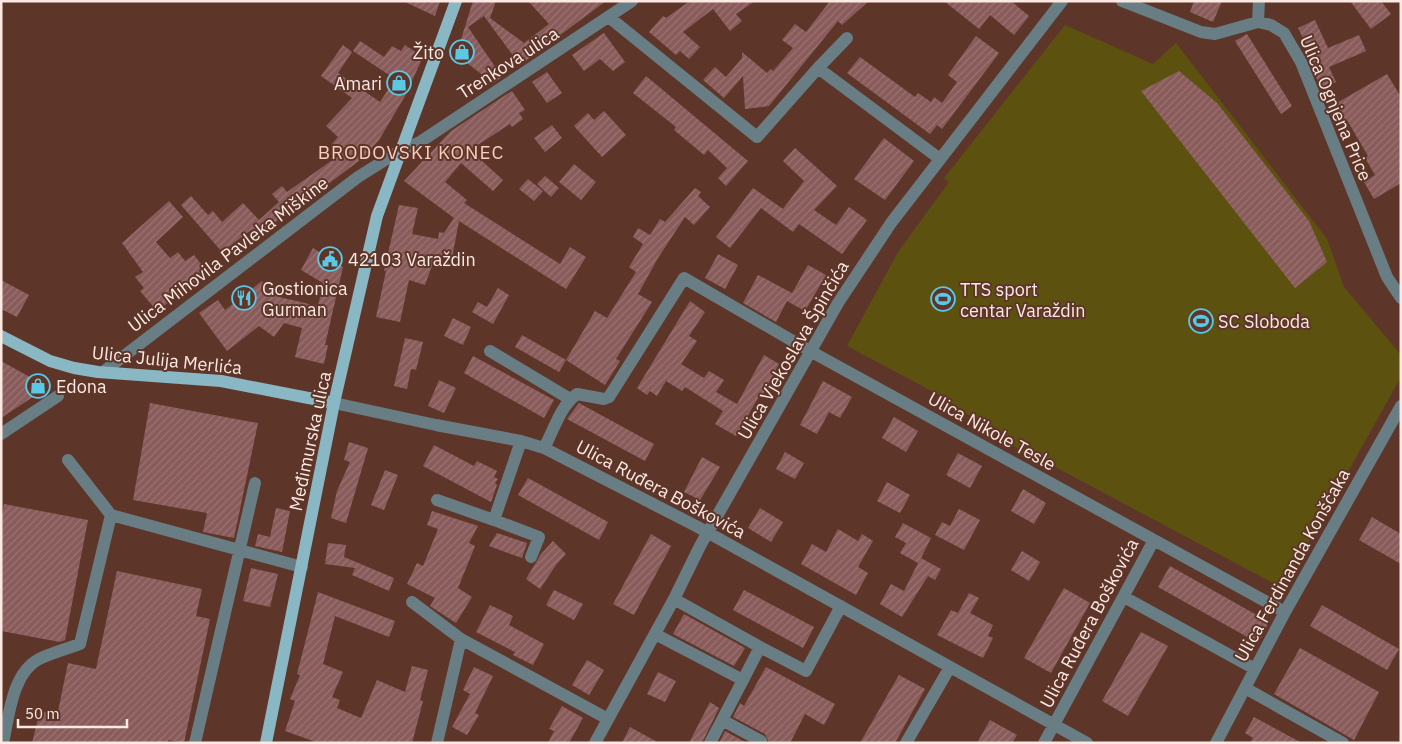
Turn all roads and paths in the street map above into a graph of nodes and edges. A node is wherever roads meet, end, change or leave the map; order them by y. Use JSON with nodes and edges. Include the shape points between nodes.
{"nodes":[{"id":1,"x":456,"y":1,"type":"edge"},
{"id":2,"x":632,"y":1,"type":"edge"},
{"id":3,"x":1062,"y":1,"type":"edge"},
{"id":4,"x":1122,"y":1,"type":"edge"},
{"id":5,"x":1259,"y":1,"type":"edge"},
{"id":6,"x":610,"y":18,"type":"junction"},
{"id":7,"x":1258,"y":22,"type":"junction"},
{"id":8,"x":847,"y":38,"type":"dead end"},
{"id":9,"x":818,"y":68,"type":"junction"},
{"id":10,"x":401,"y":150,"type":"junction"},
{"id":11,"x":940,"y":159,"type":"junction"},
{"id":12,"x":1401,"y":298,"type":"edge"},
{"id":13,"x":1,"y":336,"type":"edge"},
{"id":14,"x":810,"y":351,"type":"junction"},
{"id":15,"x":490,"y":352,"type":"dead end"},
{"id":16,"x":103,"y":372,"type":"junction"},
{"id":17,"x":58,"y":396,"type":"dead end"},
{"id":18,"x":570,"y":399,"type":"junction"},
{"id":19,"x":334,"y":402,"type":"junction"},
{"id":20,"x":1401,"y":406,"type":"edge"},
{"id":21,"x":1,"y":434,"type":"edge"},
{"id":22,"x":521,"y":441,"type":"junction"},
{"id":23,"x":544,"y":448,"type":"junction"},
{"id":24,"x":68,"y":460,"type":"dead end"},
{"id":25,"x":255,"y":483,"type":"dead end"},
{"id":26,"x":437,"y":500,"type":"dead end"},
{"id":27,"x":111,"y":515,"type":"junction"},
{"id":28,"x":494,"y":520,"type":"junction"},
{"id":29,"x":708,"y":533,"type":"junction"},
{"id":30,"x":1154,"y":540,"type":"junction"},
{"id":31,"x":239,"y":550,"type":"junction"},
{"id":32,"x":531,"y":557,"type":"dead end"},
{"id":33,"x":302,"y":567,"type":"junction"},
{"id":34,"x":1124,"y":597,"type":"junction"},
{"id":35,"x":674,"y":599,"type":"junction"},
{"id":36,"x":412,"y":602,"type":"dead end"},
{"id":37,"x":841,"y":606,"type":"junction"},
{"id":38,"x":1285,"y":612,"type":"junction"},
{"id":39,"x":655,"y":634,"type":"junction"},
{"id":40,"x":461,"y":639,"type":"junction"},
{"id":41,"x":760,"y":646,"type":"junction"},
{"id":42,"x":950,"y":667,"type":"junction"},
{"id":43,"x":1255,"y":669,"type":"junction"},
{"id":44,"x":742,"y":680,"type":"junction"},
{"id":45,"x":1245,"y":688,"type":"junction"},
{"id":46,"x":608,"y":719,"type":"junction"},
{"id":47,"x":722,"y":720,"type":"junction"},
{"id":48,"x":1054,"y":724,"type":"junction"},
{"id":49,"x":3,"y":743,"type":"edge"},
{"id":50,"x":195,"y":743,"type":"edge"},
{"id":51,"x":266,"y":743,"type":"edge"},
{"id":52,"x":437,"y":743,"type":"edge"},
{"id":53,"x":595,"y":743,"type":"edge"},
{"id":54,"x":710,"y":743,"type":"edge"},
{"id":55,"x":760,"y":743,"type":"edge"},
{"id":56,"x":906,"y":743,"type":"edge"},
{"id":57,"x":1044,"y":743,"type":"edge"},
{"id":58,"x":1087,"y":743,"type":"edge"},
{"id":59,"x":1216,"y":743,"type":"edge"},
{"id":60,"x":1343,"y":743,"type":"edge"}],
"edges":[{"from":1,"to":10,"type":"main road","name":"Međimurska ulica"},
{"from":2,"to":6,"type":"street","name":"Trenkova ulica"},
{"from":3,"to":11,"type":"street","name":"Ulica Vjekoslava Špinčića"},
{"from":4,"to":7,"type":"street","via":[[1201,32],[1215,34]]},
{"from":5,"to":7,"type":"street"},
{"from":6,"to":9,"type":"street","via":[[757,137]]},
{"from":6,"to":10,"type":"street","name":"Trenkova ulica","via":[[420,142]]},
{"from":7,"to":12,"type":"street","name":"Ulica Ognjena Price","via":[[1284,33],[1301,62],[1387,277]]},
{"from":8,"to":9,"type":"street"},
{"from":9,"to":11,"type":"street"},
{"from":10,"to":16,"type":"street","name":"Ulica Mihovila Pavleka Miškine","via":[[358,177]]},
{"from":10,"to":19,"type":"main road","name":"Međimurska ulica","via":[[377,216]]},
{"from":11,"to":14,"type":"street","name":"Ulica Vjekoslava Špinčića","via":[[891,223]]},
{"from":13,"to":16,"type":"main road","name":"Ulica Julija Merlića","via":[[50,361]]},
{"from":14,"to":18,"type":"street","name":"Ulica Nikole Tesle","via":[[684,278],[609,397],[578,394]]},
{"from":14,"to":29,"type":"street","name":"Ulica Vjekoslava Špinčića"},
{"from":14,"to":30,"type":"street","name":"Ulica Nikole Tesle"},
{"from":15,"to":18,"type":"street"},
{"from":16,"to":19,"type":"main road","name":"Ulica Julija Merlića","via":[[221,380]]},
{"from":17,"to":21,"type":"street"},
{"from":18,"to":23,"type":"street"},
{"from":19,"to":22,"type":"street","name":"Ulica Ruđera Boškovića"},
{"from":19,"to":33,"type":"main road","name":"Međimurska ulica"},
{"from":20,"to":38,"type":"street","name":"Ulica Ferdinanda Konščaka"},
{"from":22,"to":23,"type":"street","name":"Ulica Ruđera Boškovića"},
{"from":22,"to":28,"type":"street"},
{"from":23,"to":29,"type":"street","name":"Ulica Ruđera Boškovića"},
{"from":24,"to":27,"type":"street"},
{"from":25,"to":31,"type":"street"},
{"from":26,"to":28,"type":"street"},
{"from":27,"to":31,"type":"street"},
{"from":27,"to":49,"type":"street","via":[[80,644],[38,660],[26,670],[13,695]]},
{"from":28,"to":32,"type":"street","via":[[539,537]]},
{"from":29,"to":35,"type":"street","name":"Ulica Vjekoslava Špinčića"},
{"from":29,"to":37,"type":"street","name":"Ulica Ruđera Boškovića"},
{"from":30,"to":34,"type":"street","name":"Ulica Ruđera Boškovića"},
{"from":30,"to":38,"type":"street","name":"Ulica Nikole Tesle"},
{"from":31,"to":33,"type":"street"},
{"from":31,"to":50,"type":"street"},
{"from":33,"to":51,"type":"main road","name":"Međimurska ulica"},
{"from":34,"to":43,"type":"street"},
{"from":34,"to":48,"type":"street","name":"Ulica Ruđera Boškovića"},
{"from":35,"to":39,"type":"street","name":"Ulica Vjekoslava Špinčića"},
{"from":35,"to":41,"type":"street"},
{"from":36,"to":40,"type":"street"},
{"from":37,"to":41,"type":"street","via":[[806,671]]},
{"from":37,"to":42,"type":"street","name":"Ulica Ruđera Boškovića"},
{"from":38,"to":43,"type":"street","name":"Ulica Ferdinanda Konščaka"},
{"from":39,"to":44,"type":"street"},
{"from":39,"to":46,"type":"street","name":"Ulica Vjekoslava Špinčića"},
{"from":40,"to":46,"type":"street"},
{"from":40,"to":52,"type":"street"},
{"from":41,"to":44,"type":"street"},
{"from":42,"to":48,"type":"street","name":"Ulica Ruđera Boškovića"},
{"from":42,"to":56,"type":"street"},
{"from":43,"to":45,"type":"street","name":"Ulica Ferdinanda Konščaka"},
{"from":44,"to":47,"type":"street"},
{"from":45,"to":59,"type":"street","name":"Ulica Ferdinanda Konščaka"},
{"from":45,"to":60,"type":"street"},
{"from":46,"to":53,"type":"street","name":"Ulica Vjekoslava Špinčića"},
{"from":47,"to":54,"type":"street"},
{"from":47,"to":55,"type":"street"},
{"from":48,"to":57,"type":"street","name":"Ulica Ruđera Boškovića"},
{"from":48,"to":58,"type":"street","name":"Ulica Ruđera Boškovića"}]}
